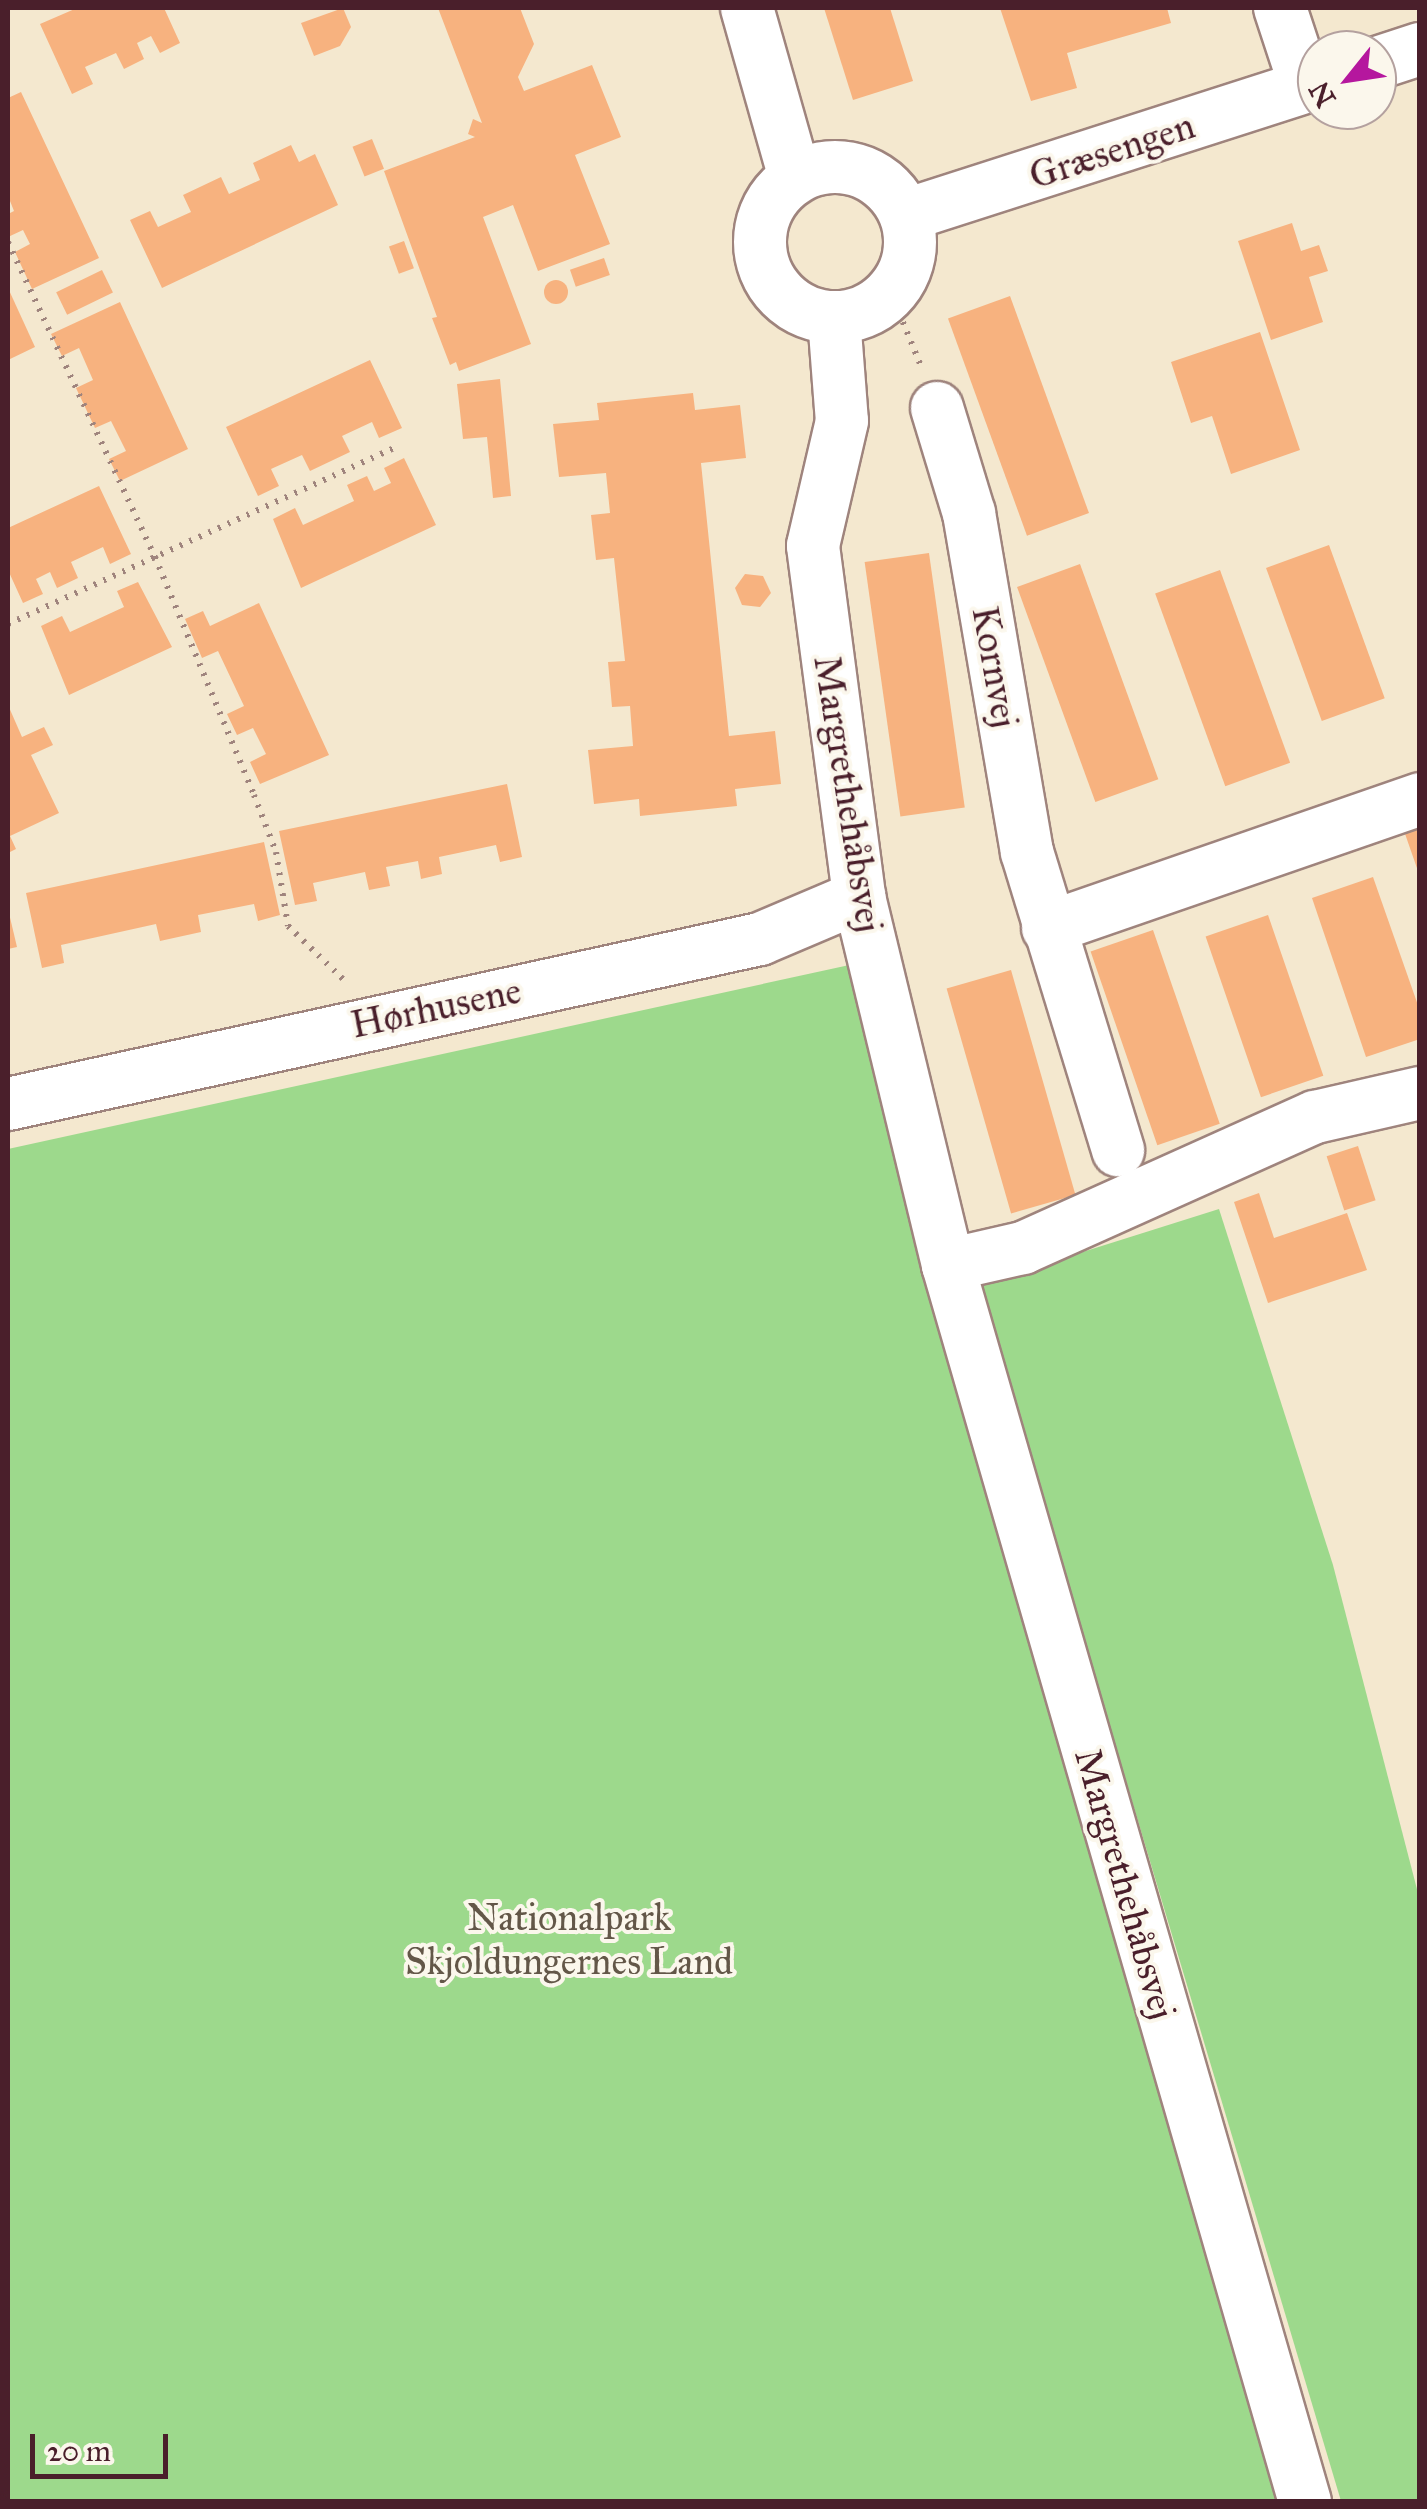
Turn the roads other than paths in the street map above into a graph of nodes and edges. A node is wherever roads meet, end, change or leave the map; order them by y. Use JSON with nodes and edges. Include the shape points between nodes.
{"nodes":[{"id":1,"x":747,"y":8,"type":"edge"},
{"id":2,"x":1280,"y":8,"type":"edge"},
{"id":3,"x":1297,"y":50,"type":"edge"},
{"id":4,"x":1297,"y":89,"type":"edge"},
{"id":5,"x":795,"y":178,"type":"junction"},
{"id":6,"x":906,"y":215,"type":"junction"},
{"id":7,"x":834,"y":318,"type":"junction"},
{"id":8,"x":938,"y":408,"type":"road end"},
{"id":9,"x":1420,"y":800,"type":"edge"},
{"id":10,"x":859,"y":897,"type":"junction"},
{"id":11,"x":1048,"y":928,"type":"junction"},
{"id":12,"x":1420,"y":1093,"type":"edge"},
{"id":13,"x":8,"y":1104,"type":"edge"},
{"id":14,"x":1118,"y":1150,"type":"dead end"},
{"id":15,"x":948,"y":1265,"type":"junction"},
{"id":16,"x":1304,"y":2502,"type":"edge"}],
"edges":[{"from":1,"to":5,"type":"street"},
{"from":2,"to":3,"type":"street"},
{"from":4,"to":6,"type":"street","name":"Græsengen"},
{"from":5,"to":6,"type":"street","via":[[816,169],[859,170],[887,188]]},
{"from":5,"to":7,"type":"street","via":[[762,221],[764,262],[784,298]]},
{"from":6,"to":7,"type":"street","via":[[909,256],[891,293],[855,316]]},
{"from":7,"to":10,"type":"street","name":"Margrethehåbsvej","via":[[842,421],[813,546]]},
{"from":8,"to":11,"type":"street","name":"Kornvej","via":[[969,513],[1027,852]]},
{"from":9,"to":11,"type":"street"},
{"from":10,"to":13,"type":"street","name":"Hørhusene","via":[[760,939]]},
{"from":10,"to":15,"type":"street","name":"Margrethehåbsvej"},
{"from":11,"to":14,"type":"street","name":"Kornvej"},
{"from":12,"to":15,"type":"street","via":[[1315,1118],[1024,1248]]},
{"from":15,"to":16,"type":"street","name":"Margrethehåbsvej"}]}
